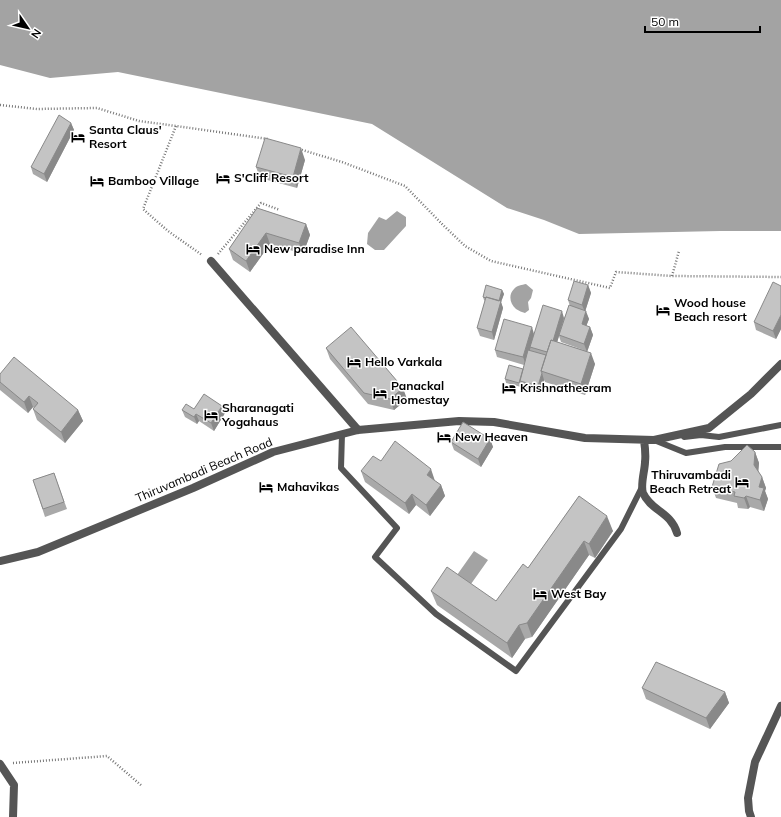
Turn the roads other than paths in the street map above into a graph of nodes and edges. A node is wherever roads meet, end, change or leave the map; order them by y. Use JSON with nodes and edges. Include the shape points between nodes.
{"nodes":[{"id":1,"x":211,"y":261,"type":"road end"},
{"id":2,"x":781,"y":364,"type":"edge"},
{"id":3,"x":781,"y":425,"type":"edge"},
{"id":4,"x":358,"y":430,"type":"junction"},
{"id":5,"x":342,"y":434,"type":"junction"},
{"id":6,"x":644,"y":440,"type":"junction"},
{"id":7,"x":654,"y":440,"type":"junction"},
{"id":8,"x":781,"y":447,"type":"edge"},
{"id":9,"x":642,"y":486,"type":"junction"},
{"id":10,"x":677,"y":533,"type":"dead end"},
{"id":11,"x":0,"y":561,"type":"edge"},
{"id":12,"x":781,"y":706,"type":"edge"},
{"id":13,"x":0,"y":764,"type":"edge"},
{"id":14,"x":13,"y":817,"type":"edge"},
{"id":15,"x":751,"y":817,"type":"edge"}],
"edges":[{"from":1,"to":4,"type":"street"},
{"from":2,"to":7,"type":"street","name":"Thiruvambadi Beach Road","via":[[751,394],[709,428]]},
{"from":3,"to":7,"type":"lane","via":[[719,437],[701,435]]},
{"from":4,"to":5,"type":"street","name":"Thiruvambadi Beach Road"},
{"from":4,"to":6,"type":"street","name":"Thiruvambadi Beach Road","via":[[458,420],[494,422],[584,438]]},
{"from":5,"to":9,"type":"lane","via":[[341,468],[397,528],[375,557],[436,614],[516,672],[621,529]]},
{"from":5,"to":11,"type":"street","name":"Thiruvambadi Beach Road","via":[[273,452],[38,552]]},
{"from":6,"to":7,"type":"street","name":"Thiruvambadi Beach Road"},
{"from":6,"to":9,"type":"street"},
{"from":7,"to":8,"type":"lane","via":[[686,453],[725,447]]},
{"from":9,"to":10,"type":"street","via":[[647,499],[670,520]]},
{"from":12,"to":15,"type":"street","via":[[755,762],[748,798]]},
{"from":13,"to":14,"type":"street","via":[[14,785]]}]}
